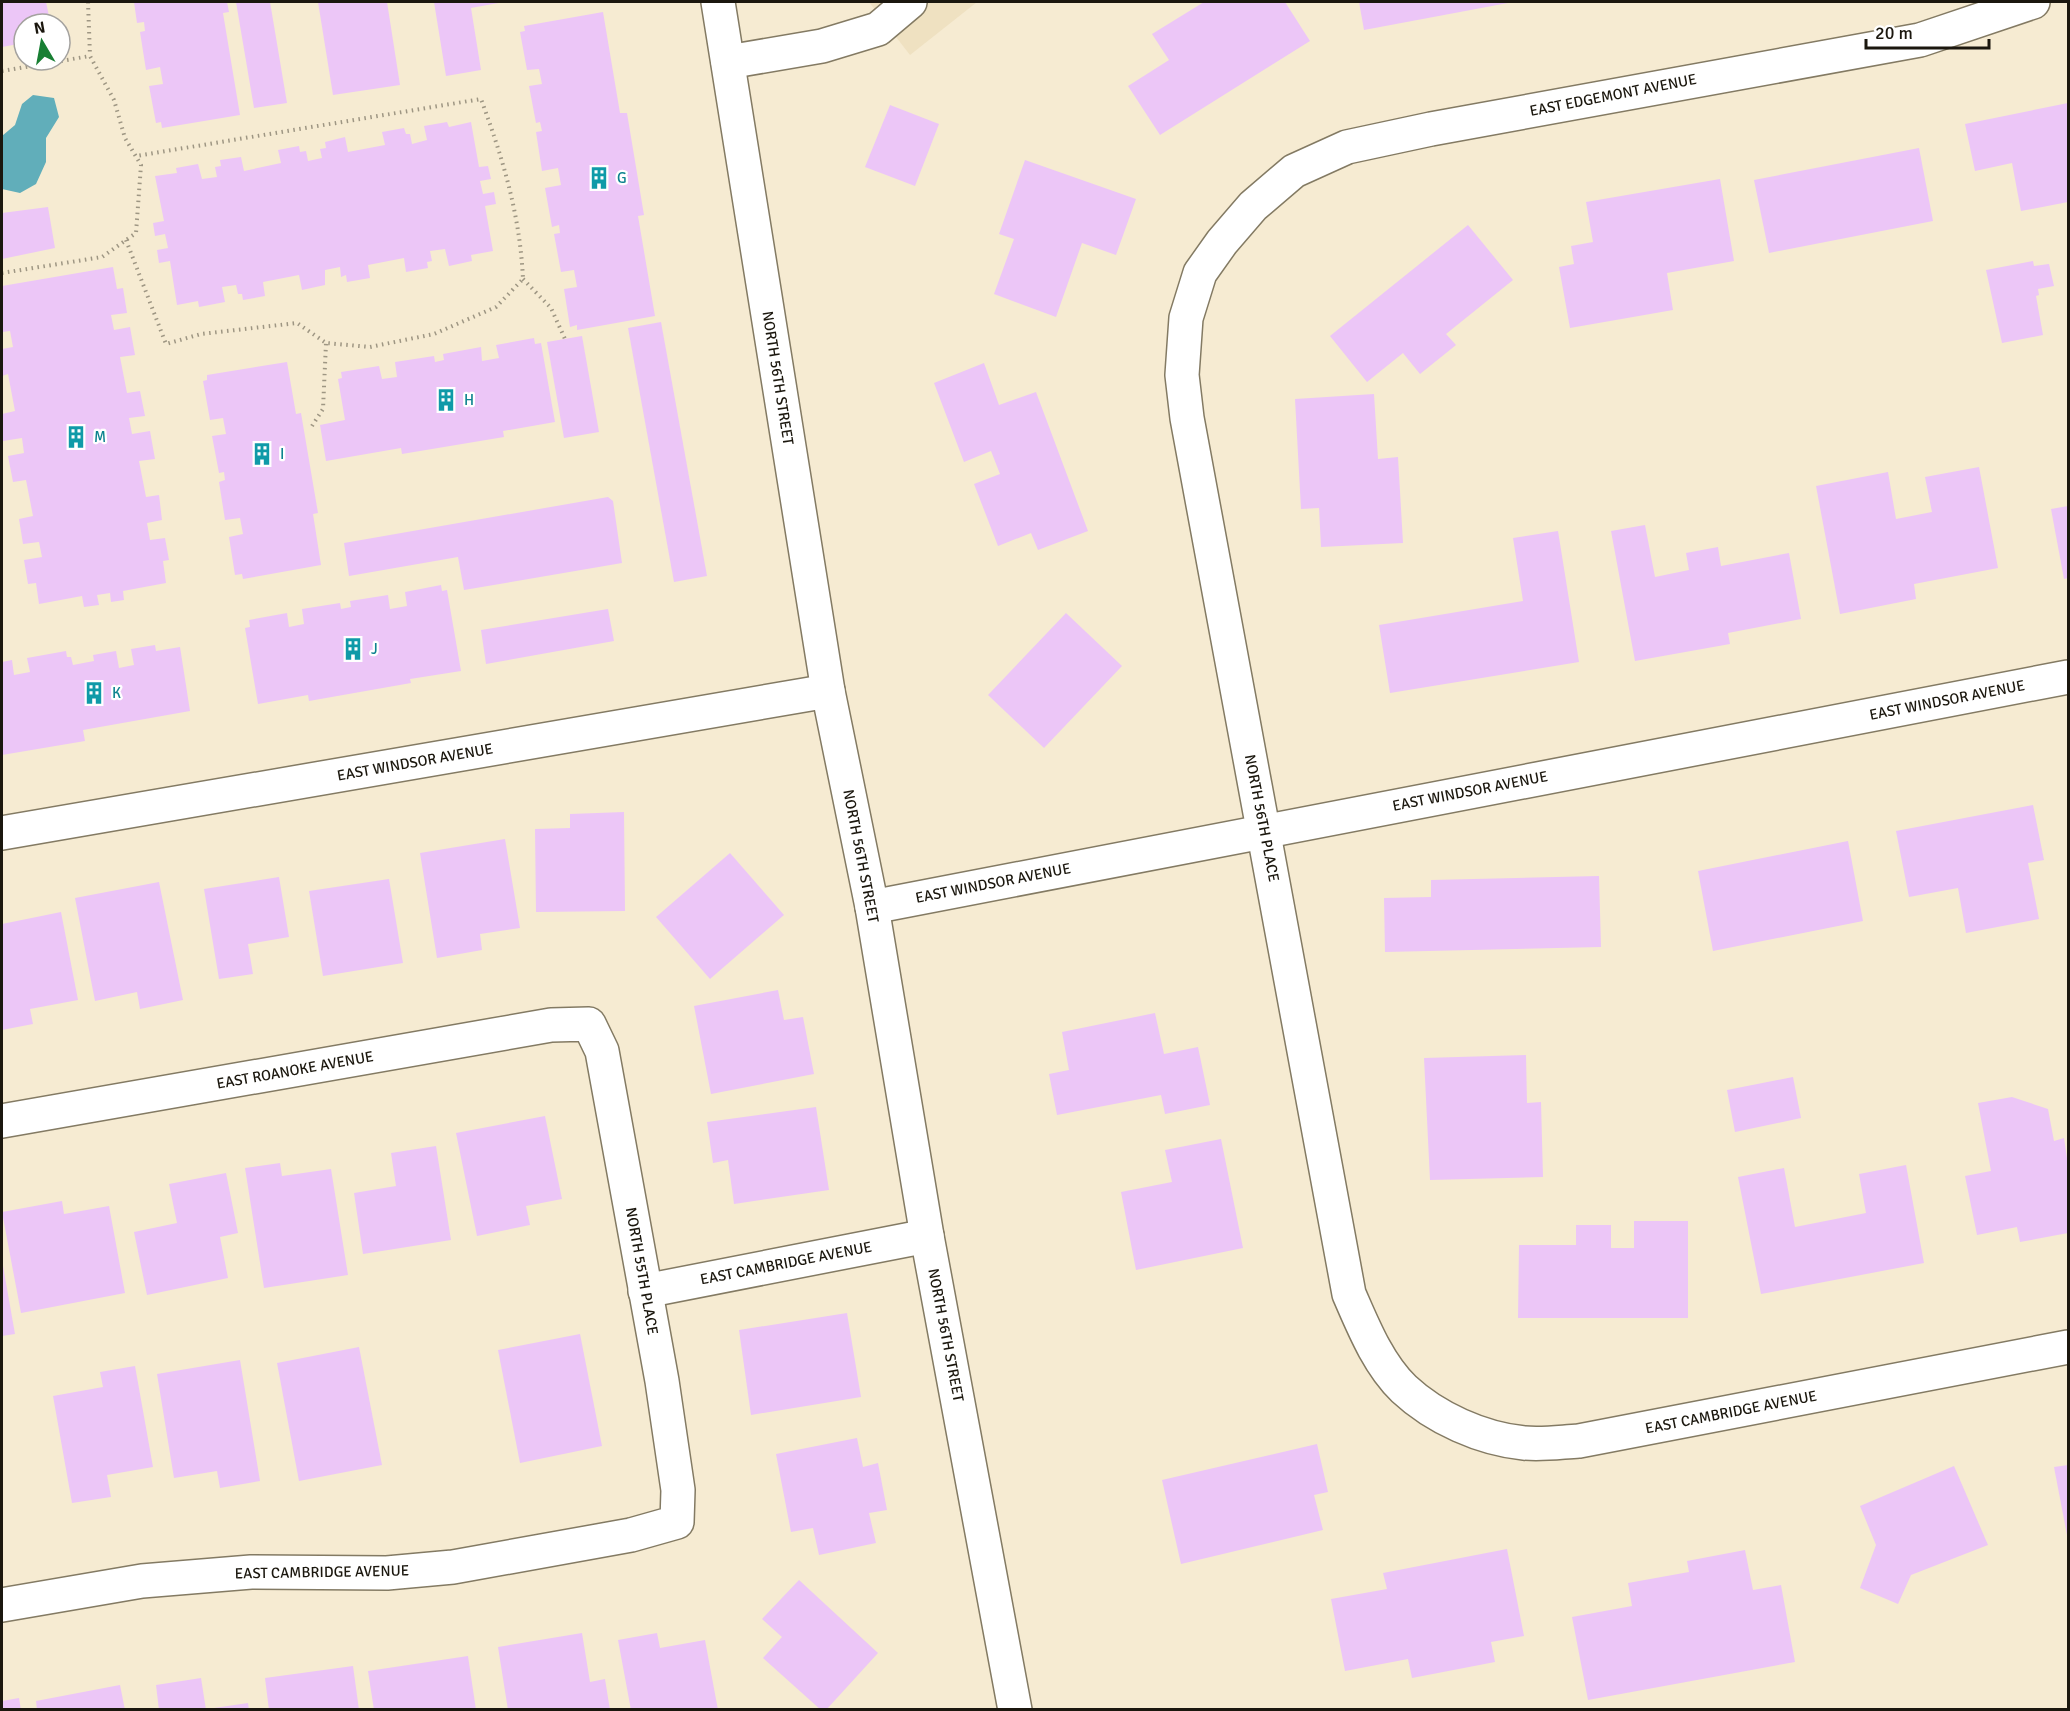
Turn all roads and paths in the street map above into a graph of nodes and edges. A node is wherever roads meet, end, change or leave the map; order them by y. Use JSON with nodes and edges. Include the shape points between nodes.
{"nodes":[{"id":1,"x":88,"y":2,"type":"edge"},
{"id":2,"x":718,"y":2,"type":"edge"},
{"id":3,"x":910,"y":2,"type":"edge"},
{"id":4,"x":2032,"y":2,"type":"edge"},
{"id":5,"x":90,"y":56,"type":"junction"},
{"id":6,"x":728,"y":62,"type":"junction"},
{"id":7,"x":2,"y":71,"type":"edge"},
{"id":8,"x":136,"y":156,"type":"junction"},
{"id":9,"x":126,"y":240,"type":"junction"},
{"id":10,"x":1222,"y":242,"type":"joint"},
{"id":11,"x":2,"y":273,"type":"edge"},
{"id":12,"x":523,"y":279,"type":"junction"},
{"id":13,"x":565,"y":339,"type":"dead end"},
{"id":14,"x":326,"y":343,"type":"junction"},
{"id":15,"x":312,"y":426,"type":"dead end"},
{"id":16,"x":2068,"y":677,"type":"edge"},
{"id":17,"x":828,"y":691,"type":"junction"},
{"id":18,"x":1265,"y":830,"type":"junction"},
{"id":19,"x":2,"y":833,"type":"edge"},
{"id":20,"x":872,"y":907,"type":"junction"},
{"id":21,"x":590,"y":1024,"type":"joint"},
{"id":22,"x":2,"y":1121,"type":"edge"},
{"id":23,"x":927,"y":1236,"type":"junction"},
{"id":24,"x":645,"y":1291,"type":"junction"},
{"id":25,"x":2068,"y":1347,"type":"edge"},
{"id":26,"x":1404,"y":1389,"type":"joint"},
{"id":27,"x":677,"y":1522,"type":"joint"},
{"id":28,"x":2,"y":1605,"type":"edge"},
{"id":29,"x":1015,"y":1710,"type":"edge"}],
"edges":[{"from":1,"to":5,"type":"path"},
{"from":2,"to":6,"type":"street","name":"NORTH 56TH STREET"},
{"from":3,"to":6,"type":"street","via":[[878,29],[822,46]]},
{"from":4,"to":10,"type":"street","name":"EAST EDGEMONT AVENUE","via":[[1920,40],[1347,147],[1294,171],[1253,206]]},
{"from":5,"to":7,"type":"path"},
{"from":5,"to":8,"type":"path","via":[[114,100],[124,138]]},
{"from":6,"to":17,"type":"street","name":"NORTH 56TH STREET"},
{"from":8,"to":9,"type":"path","via":[[141,165],[136,233]]},
{"from":8,"to":12,"type":"path","via":[[481,99],[521,235]]},
{"from":9,"to":11,"type":"path","via":[[102,257]]},
{"from":9,"to":14,"type":"path","via":[[166,344],[201,334],[297,323]]},
{"from":10,"to":18,"type":"street","name":"NORTH 56TH PLACE","via":[[1200,273],[1190,307],[1182,375],[1186,418]]},
{"from":12,"to":13,"type":"path","via":[[551,308]]},
{"from":12,"to":14,"type":"path","via":[[496,307],[434,334],[370,347]]},
{"from":14,"to":15,"type":"path","via":[[323,409]]},
{"from":16,"to":18,"type":"street","name":"EAST WINDSOR AVENUE"},
{"from":17,"to":19,"type":"street","name":"EAST WINDSOR AVENUE"},
{"from":17,"to":20,"type":"street","name":"NORTH 56TH STREET"},
{"from":18,"to":20,"type":"street","name":"EAST WINDSOR AVENUE"},
{"from":18,"to":26,"type":"street","name":"NORTH 56TH PLACE","via":[[1349,1294],[1371,1343]]},
{"from":20,"to":23,"type":"street","name":"NORTH 56TH STREET"},
{"from":21,"to":22,"type":"street","name":"EAST ROANOKE AVENUE","via":[[551,1025]]},
{"from":21,"to":24,"type":"street","name":"NORTH 55TH PLACE","via":[[602,1051]]},
{"from":23,"to":24,"type":"street","name":"EAST CAMBRIDGE AVENUE"},
{"from":23,"to":29,"type":"street","name":"NORTH 56TH STREET"},
{"from":24,"to":27,"type":"street","name":"NORTH 55TH PLACE","via":[[678,1490]]},
{"from":25,"to":26,"type":"street","name":"EAST CAMBRIDGE AVENUE","via":[[1579,1441],[1524,1443],[1481,1433],[1449,1420]]},
{"from":27,"to":28,"type":"street","name":"EAST CAMBRIDGE AVENUE","via":[[631,1535],[453,1567],[387,1573],[251,1572],[142,1581]]}]}
